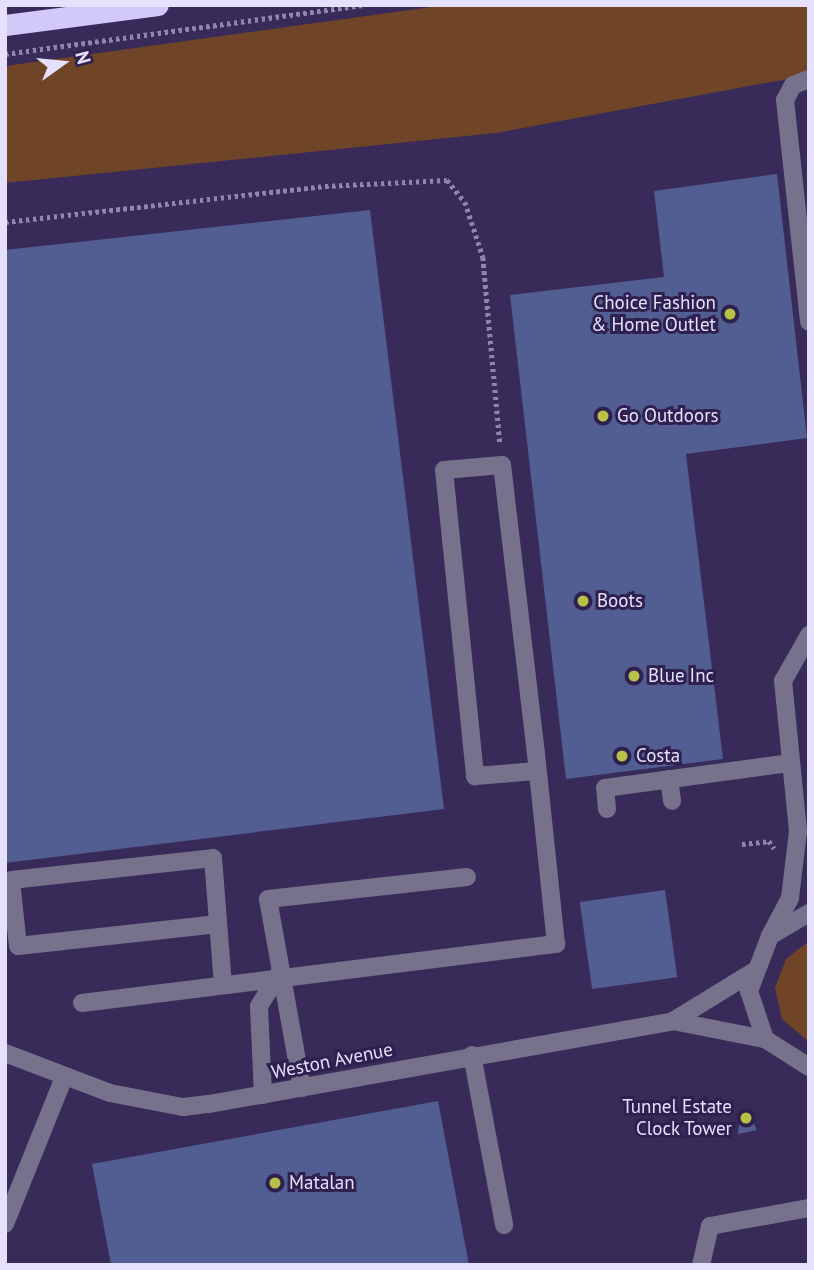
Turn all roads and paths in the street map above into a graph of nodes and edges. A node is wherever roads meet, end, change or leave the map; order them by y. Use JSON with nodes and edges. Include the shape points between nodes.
{"nodes":[{"id":1,"x":158,"y":5,"type":"edge"},
{"id":2,"x":365,"y":5,"type":"edge"},
{"id":3,"x":5,"y":25,"type":"edge"},
{"id":4,"x":5,"y":54,"type":"edge"},
{"id":5,"x":809,"y":79,"type":"edge"},
{"id":6,"x":5,"y":222,"type":"edge"},
{"id":7,"x":809,"y":322,"type":"edge"},
{"id":8,"x":502,"y":465,"type":"junction"},
{"id":9,"x":809,"y":635,"type":"edge"},
{"id":10,"x":789,"y":763,"type":"junction"},
{"id":11,"x":537,"y":771,"type":"junction"},
{"id":12,"x":669,"y":779,"type":"junction"},
{"id":13,"x":672,"y":801,"type":"dead end"},
{"id":14,"x":607,"y":809,"type":"dead end"},
{"id":15,"x":798,"y":831,"type":"junction"},
{"id":16,"x":743,"y":844,"type":"dead end"},
{"id":17,"x":809,"y":851,"type":"edge"},
{"id":18,"x":778,"y":854,"type":"dead end"},
{"id":19,"x":467,"y":877,"type":"dead end"},
{"id":20,"x":809,"y":913,"type":"edge"},
{"id":21,"x":218,"y":924,"type":"junction"},
{"id":22,"x":770,"y":936,"type":"junction"},
{"id":23,"x":751,"y":972,"type":"junction"},
{"id":24,"x":279,"y":974,"type":"junction"},
{"id":25,"x":223,"y":985,"type":"junction"},
{"id":26,"x":82,"y":1003,"type":"dead end"},
{"id":27,"x":673,"y":1021,"type":"junction"},
{"id":28,"x":765,"y":1039,"type":"junction"},
{"id":29,"x":5,"y":1053,"type":"edge"},
{"id":30,"x":472,"y":1055,"type":"junction"},
{"id":31,"x":808,"y":1068,"type":"edge"},
{"id":32,"x":64,"y":1077,"type":"junction"},
{"id":33,"x":302,"y":1088,"type":"junction"},
{"id":34,"x":263,"y":1095,"type":"junction"},
{"id":35,"x":809,"y":1208,"type":"edge"},
{"id":36,"x":5,"y":1224,"type":"edge"},
{"id":37,"x":504,"y":1225,"type":"dead end"},
{"id":38,"x":701,"y":1265,"type":"edge"}],
"edges":[{"from":1,"to":3,"type":"highway"},
{"from":2,"to":4,"type":"path"},
{"from":5,"to":7,"type":"street","via":[[793,86],[785,100]]},
{"from":6,"to":8,"type":"path","via":[[325,186],[447,180],[466,202],[483,257]]},
{"from":8,"to":11,"type":"street"},
{"from":8,"to":11,"type":"street","via":[[444,470],[475,776]]},
{"from":9,"to":10,"type":"street","via":[[783,681]]},
{"from":10,"to":12,"type":"street"},
{"from":10,"to":15,"type":"street"},
{"from":11,"to":24,"type":"street","via":[[556,944]]},
{"from":12,"to":13,"type":"street"},
{"from":12,"to":14,"type":"street","via":[[605,788]]},
{"from":15,"to":17,"type":"street"},
{"from":15,"to":22,"type":"street","via":[[790,898]]},
{"from":16,"to":18,"type":"path","via":[[769,841]]},
{"from":19,"to":24,"type":"street","via":[[268,899]]},
{"from":20,"to":22,"type":"street"},
{"from":21,"to":21,"type":"street","via":[[18,946],[11,880],[213,858]]},
{"from":21,"to":25,"type":"street"},
{"from":22,"to":23,"type":"street"},
{"from":23,"to":27,"type":"street","name":"Weston Avenue"},
{"from":23,"to":28,"type":"street","via":[[751,1009]]},
{"from":24,"to":25,"type":"street"},
{"from":24,"to":33,"type":"street"},
{"from":24,"to":34,"type":"street","via":[[259,1006]]},
{"from":25,"to":26,"type":"street"},
{"from":27,"to":28,"type":"street","name":"Weston Avenue"},
{"from":27,"to":30,"type":"street","name":"Weston Avenue"},
{"from":28,"to":31,"type":"street"},
{"from":29,"to":32,"type":"street","name":"Weston Avenue"},
{"from":30,"to":33,"type":"street","name":"Weston Avenue"},
{"from":30,"to":37,"type":"street"},
{"from":32,"to":34,"type":"street","name":"Weston Avenue","via":[[183,1107]]},
{"from":32,"to":36,"type":"street"},
{"from":33,"to":34,"type":"street","name":"Weston Avenue"},
{"from":35,"to":38,"type":"street","via":[[710,1226]]}]}
